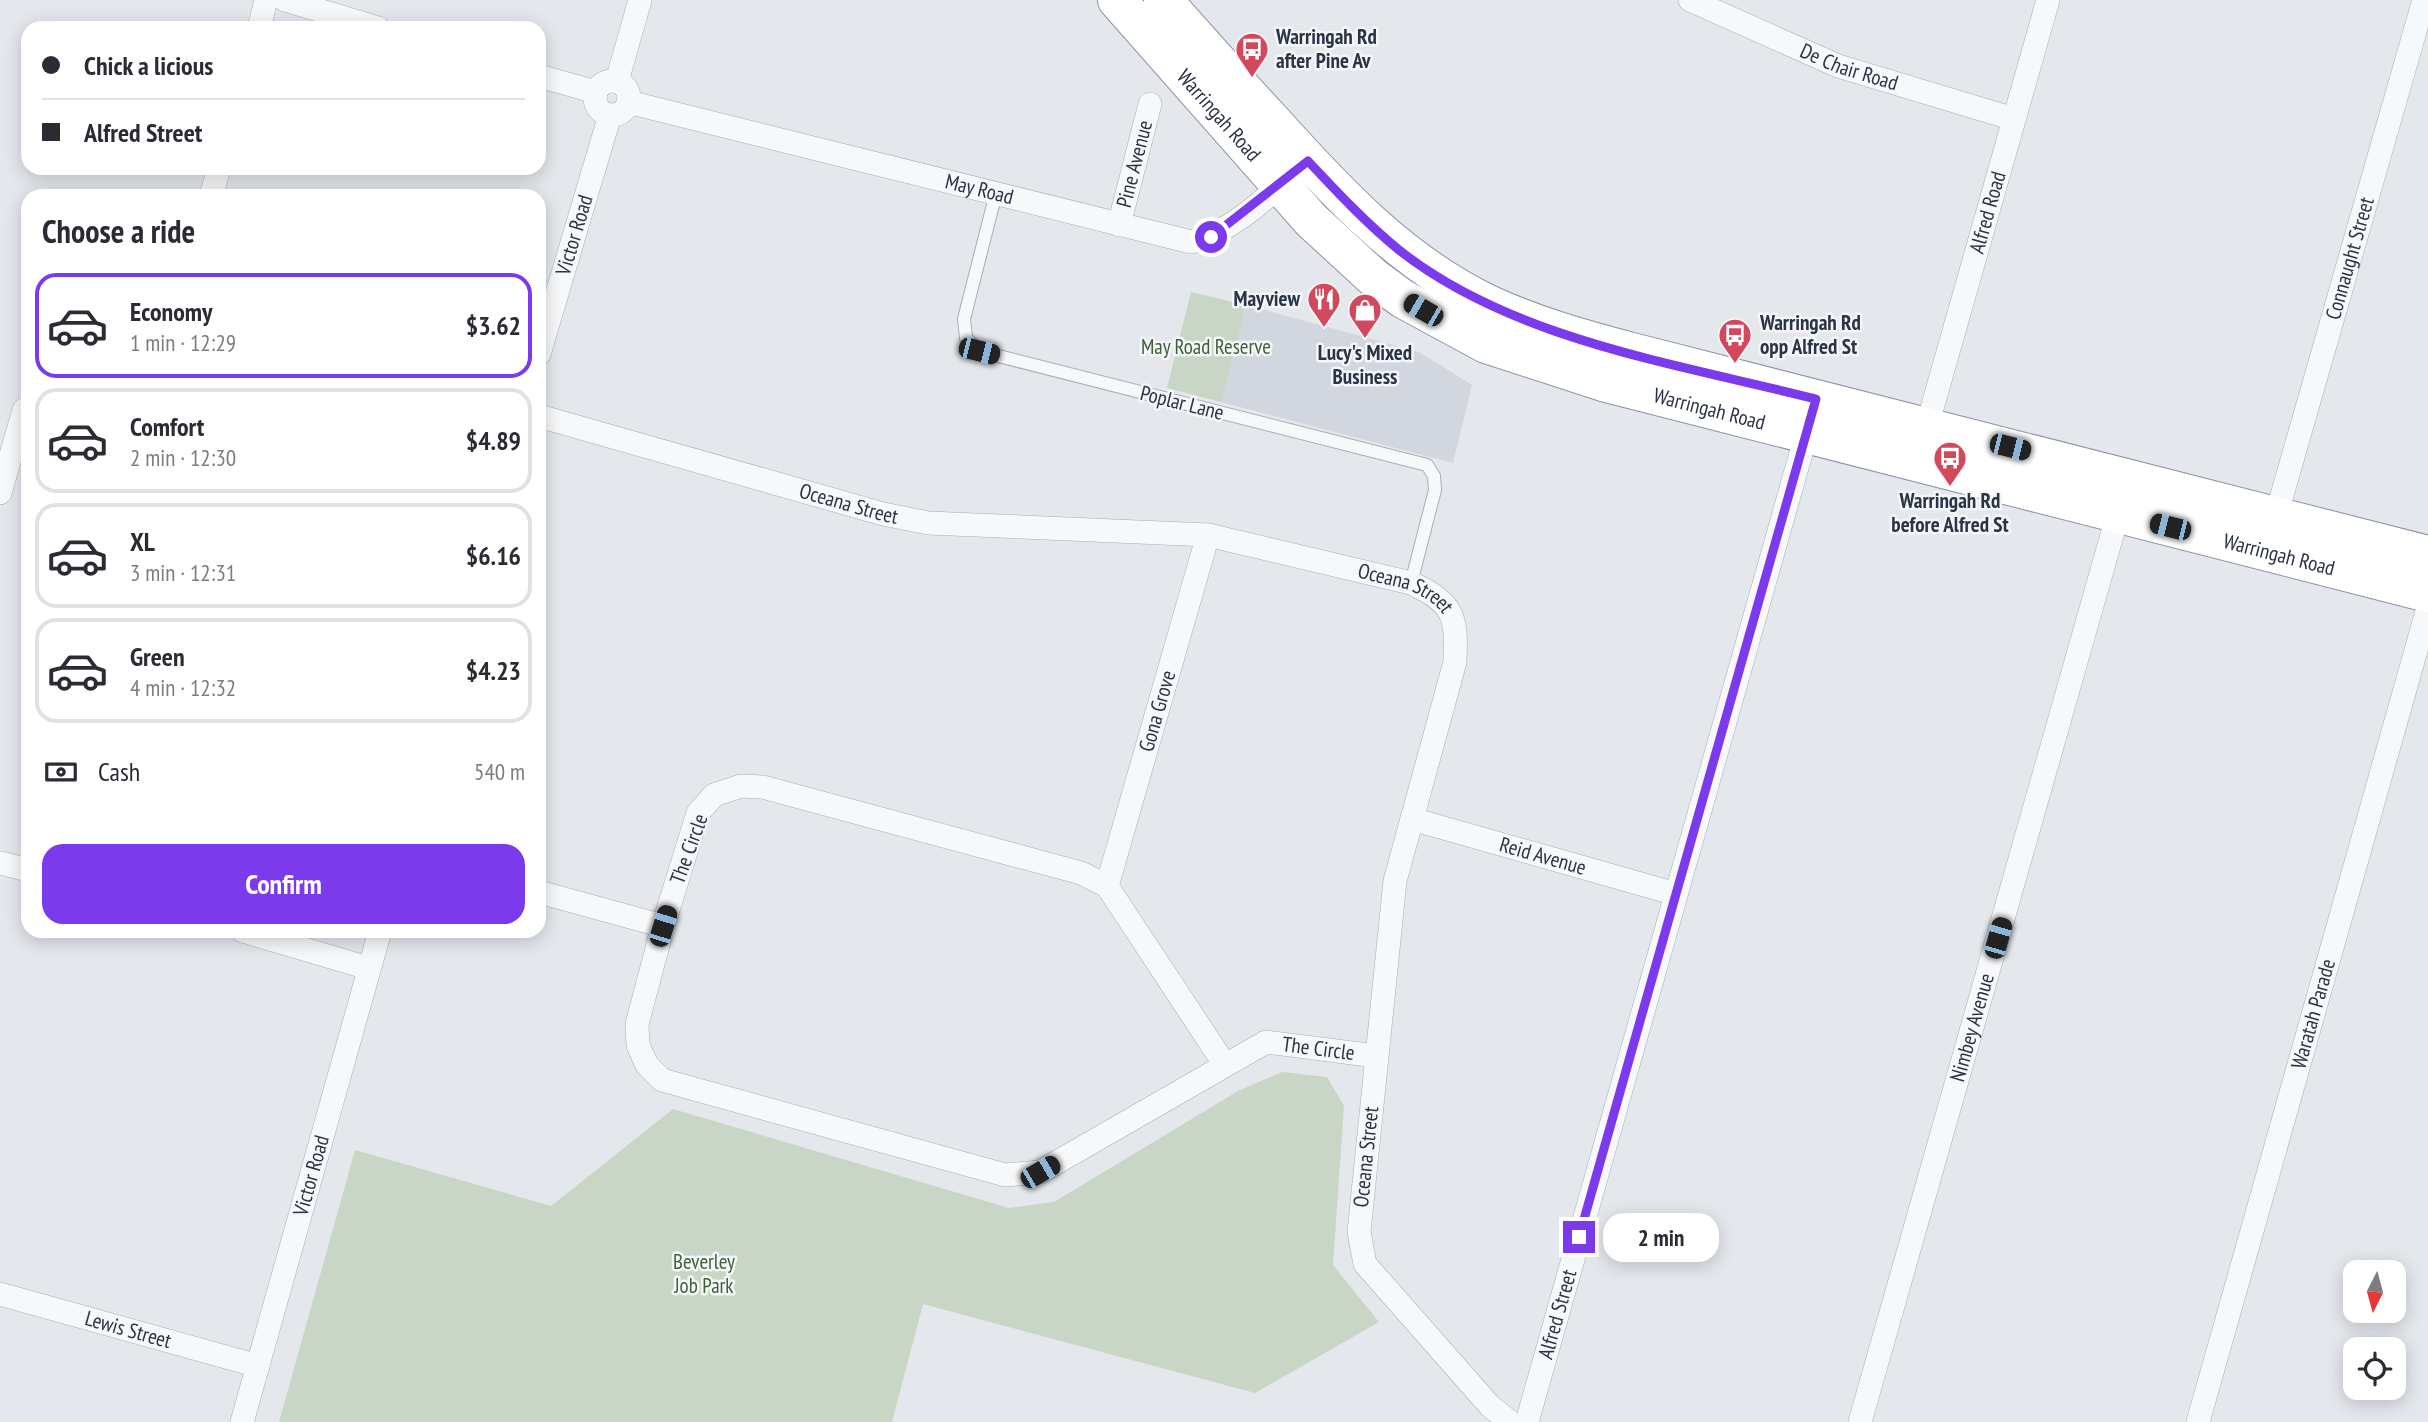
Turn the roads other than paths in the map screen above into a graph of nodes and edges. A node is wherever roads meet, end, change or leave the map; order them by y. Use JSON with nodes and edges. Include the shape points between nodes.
{"nodes":[{"id":1,"x":266,"y":0,"type":"edge"},
{"id":2,"x":285,"y":0,"type":"edge"},
{"id":3,"x":640,"y":0,"type":"edge"},
{"id":4,"x":1690,"y":0,"type":"edge"},
{"id":5,"x":2048,"y":0,"type":"edge"},
{"id":6,"x":2424,"y":0,"type":"edge"},
{"id":7,"x":1152,"y":6,"type":"edge"},
{"id":8,"x":260,"y":21,"type":"edge"},
{"id":9,"x":355,"y":21,"type":"edge"},
{"id":10,"x":546,"y":78,"type":"edge"},
{"id":11,"x":617,"y":81,"type":"junction"},
{"id":12,"x":596,"y":92,"type":"junction"},
{"id":13,"x":1150,"y":104,"type":"dead end"},
{"id":14,"x":619,"y":109,"type":"junction"},
{"id":15,"x":2014,"y":120,"type":"junction"},
{"id":16,"x":1308,"y":161,"type":"junction"},
{"id":17,"x":1280,"y":186,"type":"junction"},
{"id":18,"x":996,"y":193,"type":"junction"},
{"id":19,"x":1119,"y":225,"type":"junction"},
{"id":20,"x":546,"y":332,"type":"edge"},
{"id":21,"x":1811,"y":416,"type":"junction"},
{"id":22,"x":546,"y":418,"type":"edge"},
{"id":23,"x":21,"y":420,"type":"edge"},
{"id":24,"x":1927,"y":426,"type":"junction"},
{"id":25,"x":0,"y":492,"type":"edge"},
{"id":26,"x":2118,"y":514,"type":"junction"},
{"id":27,"x":2276,"y":516,"type":"junction"},
{"id":28,"x":1208,"y":535,"type":"junction"},
{"id":29,"x":2428,"y":555,"type":"edge"},
{"id":30,"x":1411,"y":583,"type":"junction"},
{"id":31,"x":2428,"y":593,"type":"edge"},
{"id":32,"x":2428,"y":608,"type":"edge"},
{"id":33,"x":1412,"y":819,"type":"junction"},
{"id":34,"x":0,"y":863,"type":"edge"},
{"id":35,"x":21,"y":868,"type":"edge"},
{"id":36,"x":1107,"y":886,"type":"junction"},
{"id":37,"x":546,"y":894,"type":"edge"},
{"id":38,"x":1676,"y":894,"type":"junction"},
{"id":39,"x":663,"y":926,"type":"junction"},
{"id":40,"x":267,"y":938,"type":"edge"},
{"id":41,"x":378,"y":938,"type":"edge"},
{"id":42,"x":368,"y":968,"type":"junction"},
{"id":43,"x":1376,"y":1056,"type":"junction"},
{"id":44,"x":1225,"y":1065,"type":"junction"},
{"id":45,"x":0,"y":1294,"type":"edge"},
{"id":46,"x":258,"y":1366,"type":"junction"},
{"id":47,"x":242,"y":1422,"type":"edge"},
{"id":48,"x":1510,"y":1422,"type":"edge"},
{"id":49,"x":1527,"y":1422,"type":"edge"},
{"id":50,"x":1860,"y":1422,"type":"edge"},
{"id":51,"x":2198,"y":1422,"type":"edge"}],
"edges":[{"from":1,"to":8,"type":"street"},
{"from":2,"to":9,"type":"street"},
{"from":3,"to":11,"type":"street"},
{"from":4,"to":15,"type":"street","name":"De Chair Road","via":[[1838,66]]},
{"from":5,"to":15,"type":"street","name":"Alfred Road"},
{"from":6,"to":27,"type":"street","name":"Connaught Street"},
{"from":7,"to":16,"type":"highway","name":"Warringah Road"},
{"from":7,"to":17,"type":"highway","name":"Warringah Road"},
{"from":10,"to":12,"type":"street"},
{"from":11,"to":12,"type":"street","via":[[603,83]]},
{"from":11,"to":14,"type":"street","via":[[627,89]]},
{"from":12,"to":14,"type":"street","via":[[598,108]]},
{"from":13,"to":19,"type":"street","name":"Pine Avenue"},
{"from":14,"to":18,"type":"street","name":"May Road"},
{"from":14,"to":20,"type":"street","name":"Victor Road"},
{"from":15,"to":24,"type":"street","name":"Alfred Road"},
{"from":16,"to":17,"type":"street","name":"May Road"},
{"from":16,"to":21,"type":"highway","name":"Warringah Road","via":[[1400,250],[1484,302],[1563,334]]},
{"from":17,"to":19,"type":"street","name":"May Road","via":[[1211,237],[1191,242]]},
{"from":17,"to":21,"type":"highway","name":"Warringah Road","via":[[1373,277],[1474,339],[1555,368]]},
{"from":18,"to":19,"type":"street","name":"May Road"},
{"from":18,"to":30,"type":"lane","name":"Poplar Lane","via":[[964,319],[966,338],[979,351],[1427,466],[1435,490]]},
{"from":21,"to":24,"type":"highway","name":"Warringah Road"},
{"from":21,"to":26,"type":"highway","name":"Warringah Road"},
{"from":21,"to":38,"type":"street","name":"Alfred Street"},
{"from":22,"to":28,"type":"street","name":"Oceana Street","via":[[928,523]]},
{"from":23,"to":25,"type":"street"},
{"from":24,"to":27,"type":"highway","name":"Warringah Road"},
{"from":26,"to":31,"type":"highway","name":"Warringah Road"},
{"from":26,"to":50,"type":"street","name":"Nimbey Avenue"},
{"from":27,"to":29,"type":"highway","name":"Warringah Road"},
{"from":28,"to":30,"type":"street","name":"Oceana Street"},
{"from":28,"to":36,"type":"street","name":"Gona Grove"},
{"from":30,"to":33,"type":"street","name":"Oceana Street","via":[[1440,597],[1456,628],[1455,662]]},
{"from":32,"to":51,"type":"street","name":"Waratah Parade"},
{"from":33,"to":38,"type":"street","name":"Reid Avenue"},
{"from":33,"to":43,"type":"street","name":"Oceana Street","via":[[1395,881]]},
{"from":34,"to":35,"type":"street"},
{"from":36,"to":39,"type":"street","name":"The Circle","via":[[1068,869],[763,787],[741,786],[715,794],[698,813]]},
{"from":36,"to":44,"type":"street"},
{"from":37,"to":39,"type":"street"},
{"from":38,"to":49,"type":"street","name":"Alfred Street"},
{"from":39,"to":44,"type":"street","name":"The Circle","via":[[637,1024],[638,1045],[647,1065],[662,1080],[1005,1175],[1040,1172]]},
{"from":40,"to":42,"type":"street"},
{"from":41,"to":42,"type":"street","name":"Victor Road"},
{"from":42,"to":46,"type":"street","name":"Victor Road"},
{"from":43,"to":44,"type":"street","name":"The Circle","via":[[1266,1042]]},
{"from":43,"to":48,"type":"street","name":"Oceana Street","via":[[1359,1232],[1362,1257],[1490,1406]]},
{"from":45,"to":46,"type":"street","name":"Lewis Street"},
{"from":46,"to":47,"type":"street","name":"Victor Road"}]}
